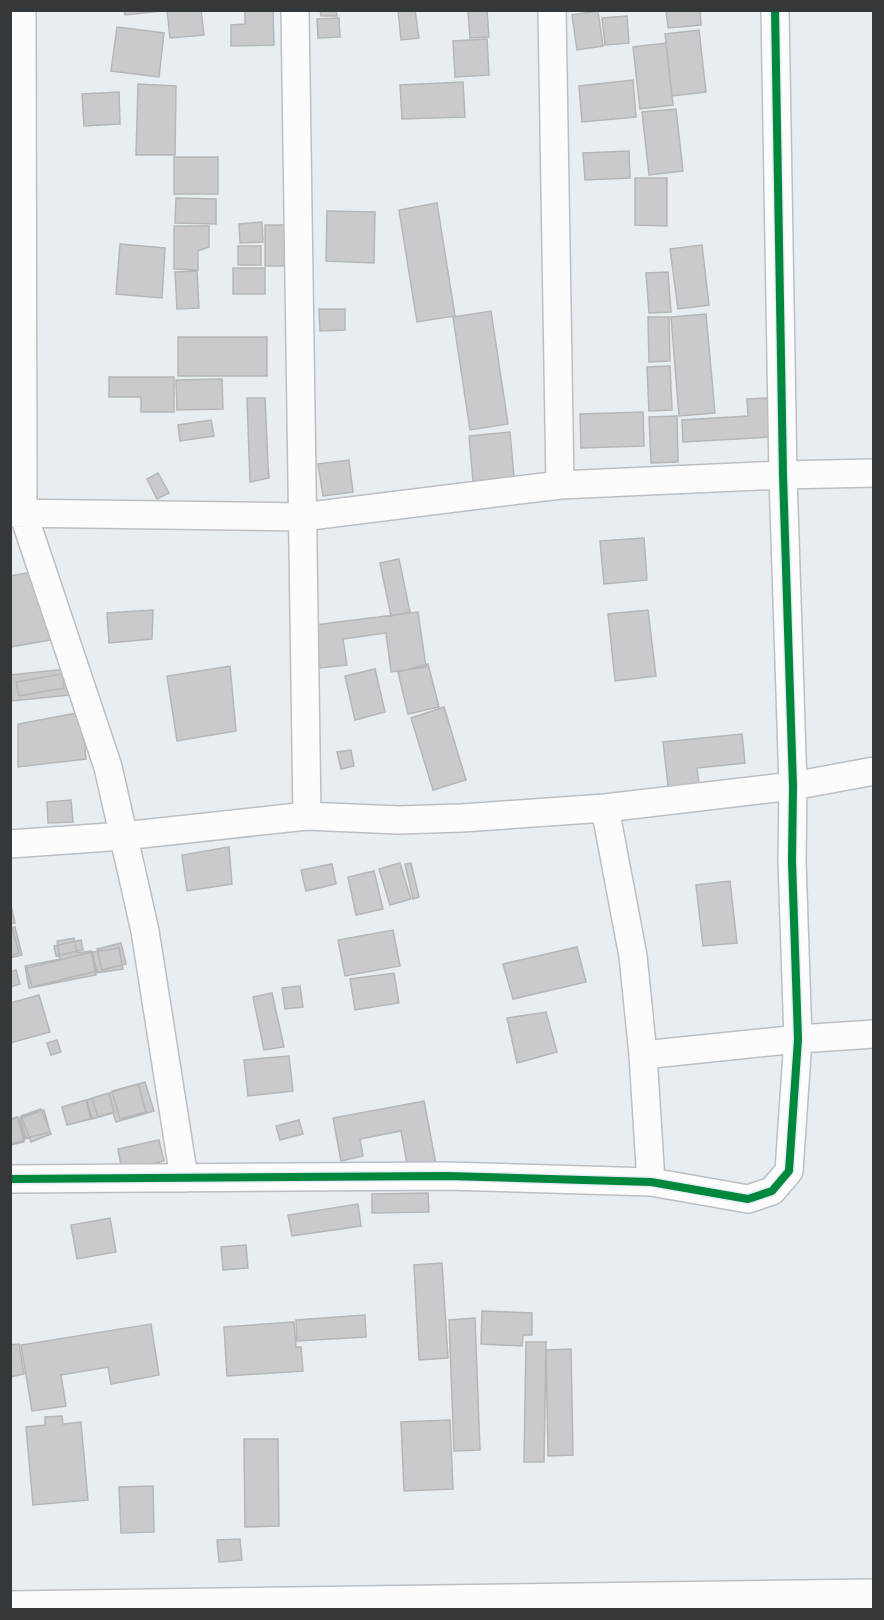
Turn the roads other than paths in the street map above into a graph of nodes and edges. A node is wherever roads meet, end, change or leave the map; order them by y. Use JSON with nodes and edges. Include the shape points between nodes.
{"nodes":[{"id":1,"x":22,"y":10,"type":"edge"},
{"id":2,"x":295,"y":10,"type":"edge"},
{"id":3,"x":552,"y":10,"type":"edge"},
{"id":4,"x":775,"y":10,"type":"edge"},
{"id":5,"x":873,"y":472,"type":"edge"},
{"id":6,"x":783,"y":475,"type":"junction"},
{"id":7,"x":560,"y":485,"type":"junction"},
{"id":8,"x":17,"y":513,"type":"edge"},
{"id":9,"x":302,"y":518,"type":"junction"},
{"id":10,"x":873,"y":771,"type":"edge"},
{"id":11,"x":793,"y":786,"type":"junction"},
{"id":12,"x":605,"y":808,"type":"junction"},
{"id":13,"x":307,"y":816,"type":"junction"},
{"id":14,"x":123,"y":836,"type":"junction"},
{"id":15,"x":10,"y":844,"type":"edge"},
{"id":16,"x":873,"y":1034,"type":"edge"},
{"id":17,"x":798,"y":1039,"type":"junction"},
{"id":18,"x":643,"y":1055,"type":"junction"},
{"id":19,"x":184,"y":1178,"type":"junction"},
{"id":20,"x":10,"y":1179,"type":"edge"},
{"id":21,"x":651,"y":1182,"type":"junction"},
{"id":22,"x":873,"y":1596,"type":"edge"},
{"id":23,"x":10,"y":1608,"type":"edge"}],
"edges":[{"from":1,"to":8,"type":"street"},
{"from":2,"to":9,"type":"street"},
{"from":3,"to":7,"type":"street"},
{"from":4,"to":6,"type":"street"},
{"from":5,"to":6,"type":"street"},
{"from":6,"to":7,"type":"street"},
{"from":6,"to":11,"type":"street"},
{"from":7,"to":9,"type":"street"},
{"from":8,"to":9,"type":"street"},
{"from":8,"to":14,"type":"street","via":[[108,767]]},
{"from":9,"to":13,"type":"street"},
{"from":10,"to":11,"type":"street"},
{"from":11,"to":12,"type":"street"},
{"from":11,"to":17,"type":"street"},
{"from":12,"to":13,"type":"street","via":[[462,818]]},
{"from":12,"to":18,"type":"street","via":[[633,956]]},
{"from":13,"to":14,"type":"street"},
{"from":14,"to":15,"type":"street"},
{"from":14,"to":19,"type":"street","via":[[145,931]]},
{"from":16,"to":17,"type":"street"},
{"from":17,"to":18,"type":"street"},
{"from":17,"to":21,"type":"street","via":[[789,1171],[772,1191],[748,1199]]},
{"from":18,"to":21,"type":"street"},
{"from":19,"to":20,"type":"street"},
{"from":19,"to":21,"type":"street","via":[[447,1176]]},
{"from":22,"to":23,"type":"highway"}]}
